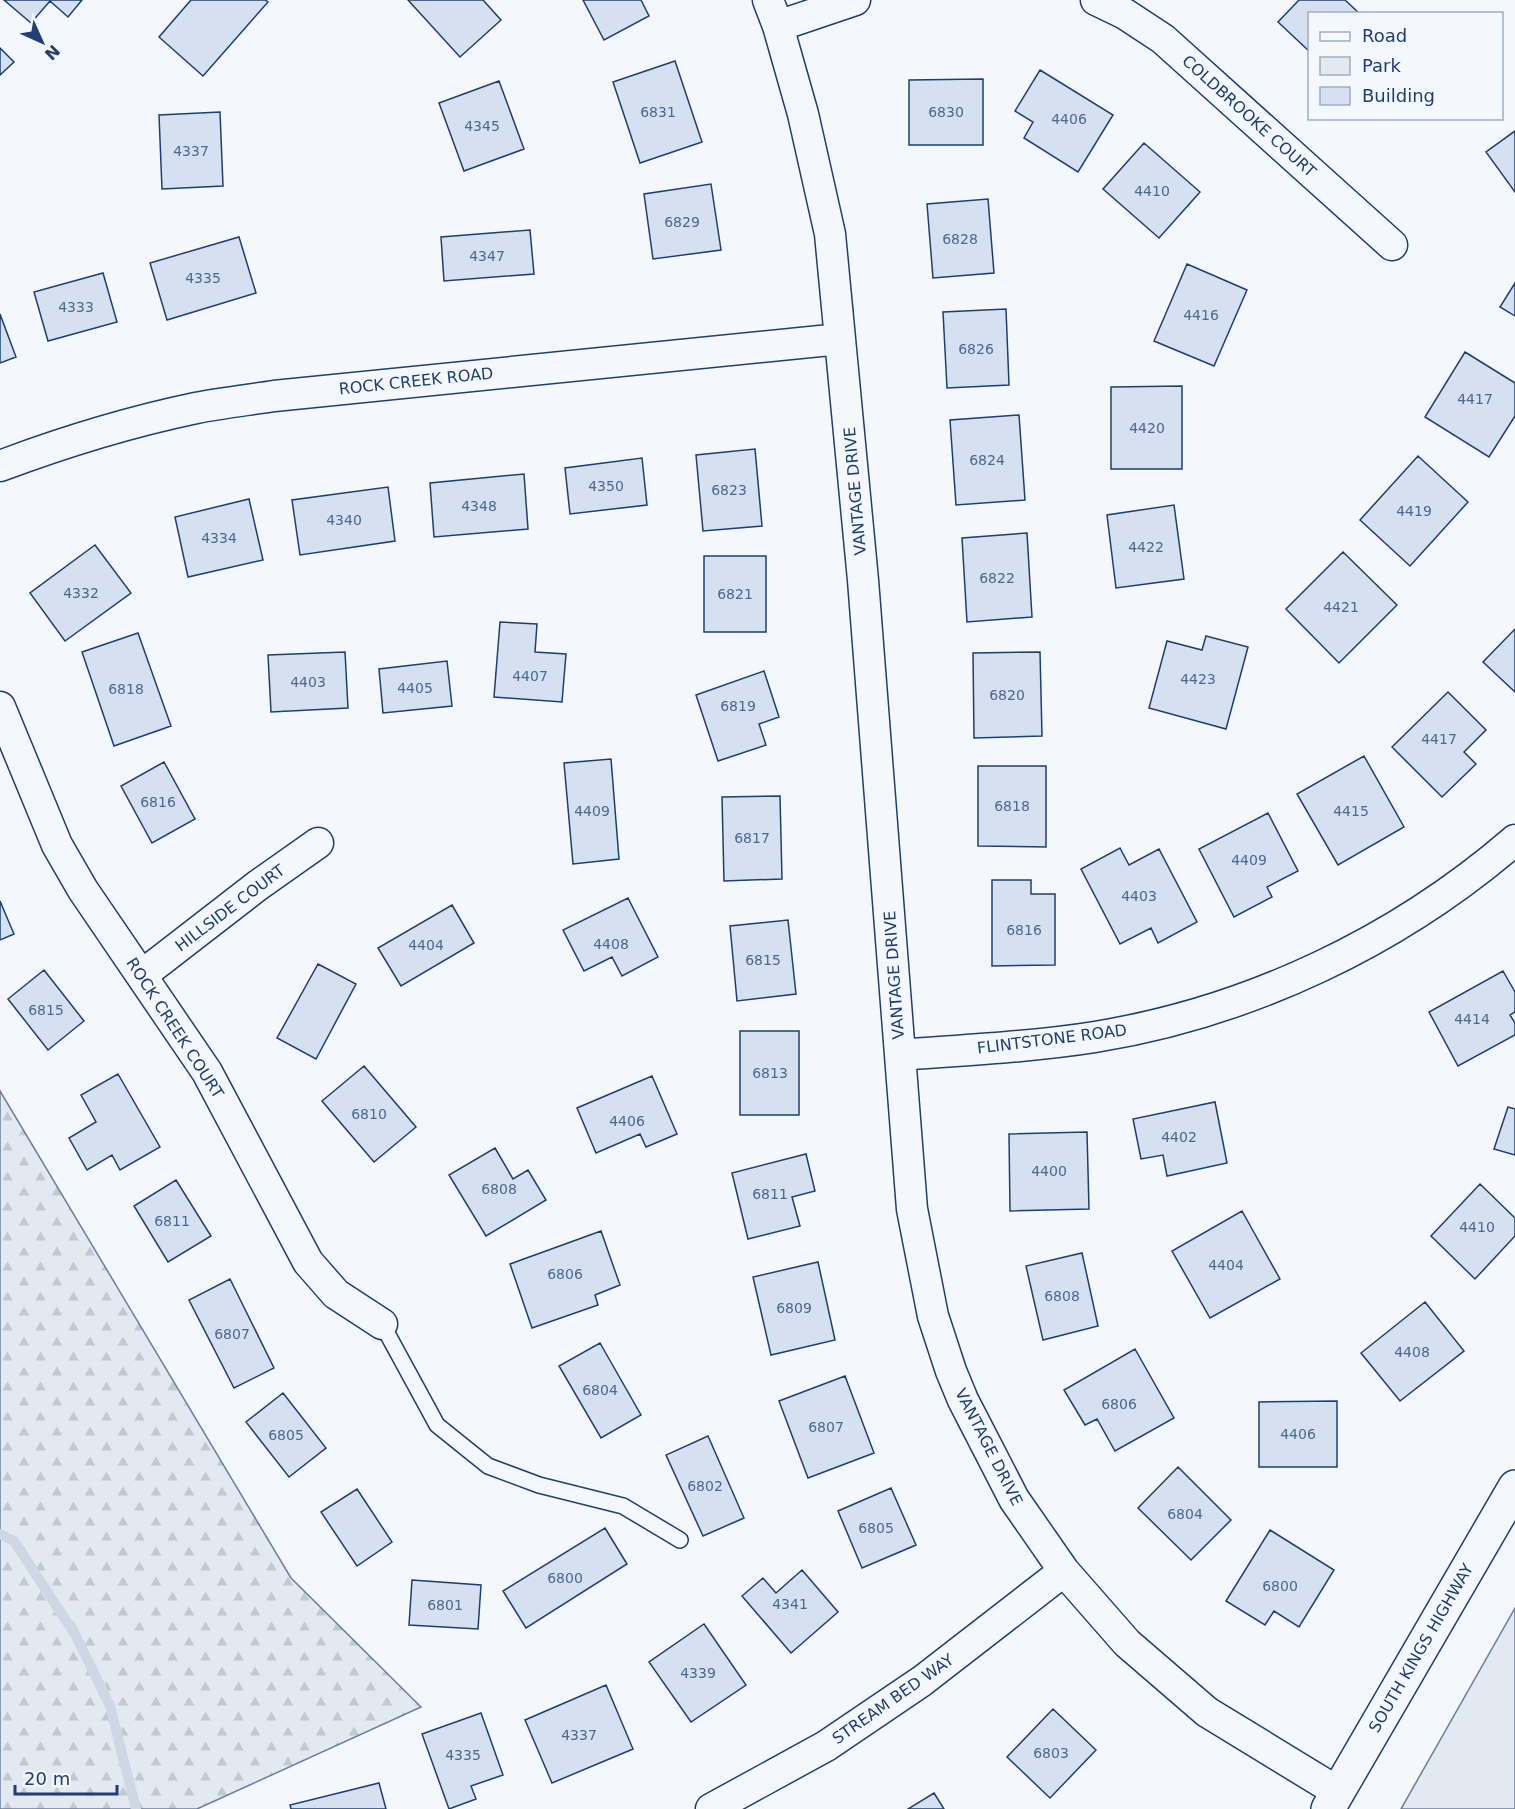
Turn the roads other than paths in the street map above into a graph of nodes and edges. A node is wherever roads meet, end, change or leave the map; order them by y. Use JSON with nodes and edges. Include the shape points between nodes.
{"nodes":[{"id":1,"x":855,"y":0,"type":"edge"},
{"id":2,"x":1096,"y":0,"type":"edge"},
{"id":3,"x":773,"y":13,"type":"edge"},
{"id":4,"x":1392,"y":245,"type":"dead end"},
{"id":5,"x":840,"y":339,"type":"junction"},
{"id":6,"x":0,"y":466,"type":"edge"},
{"id":7,"x":0,"y":707,"type":"edge"},
{"id":8,"x":1515,"y":840,"type":"edge"},
{"id":9,"x":318,"y":843,"type":"dead end"},
{"id":10,"x":142,"y":975,"type":"junction"},
{"id":11,"x":900,"y":1055,"type":"junction"},
{"id":12,"x":381,"y":1324,"type":"joint"},
{"id":13,"x":1515,"y":1487,"type":"edge"},
{"id":14,"x":680,"y":1540,"type":"dead end"},
{"id":15,"x":1064,"y":1570,"type":"junction"},
{"id":16,"x":1333,"y":1800,"type":"edge"},
{"id":17,"x":711,"y":1809,"type":"edge"}],
"edges":[{"from":1,"to":3,"type":"street"},
{"from":2,"to":4,"type":"street","name":"COLDBROOKE COURT","via":[[1163,39]]},
{"from":3,"to":5,"type":"street","name":"VANTAGE DRIVE","via":[[803,114],[830,234]]},
{"from":5,"to":6,"type":"street","name":"ROCK CREEK ROAD","via":[[274,396],[197,408],[116,427]]},
{"from":5,"to":11,"type":"street","name":"VANTAGE DRIVE"},
{"from":7,"to":10,"type":"street","name":"ROCK CREEK COURT","via":[[57,845]]},
{"from":8,"to":11,"type":"street","name":"FLINTSTONE ROAD","via":[[1487,865],[1404,922],[1279,986],[1169,1022],[1095,1037]]},
{"from":9,"to":10,"type":"street","name":"HILLSIDE COURT"},
{"from":10,"to":12,"type":"street","name":"ROCK CREEK COURT","via":[[207,1072],[308,1262],[336,1294]]},
{"from":11,"to":15,"type":"street","name":"VANTAGE DRIVE","via":[[912,1209],[933,1316],[973,1420],[1014,1499]]},
{"from":12,"to":14,"type":"lane","via":[[437,1425],[488,1466],[539,1485],[623,1506]]},
{"from":13,"to":16,"type":"main road","name":"SOUTH KINGS HIGHWAY"},
{"from":15,"to":16,"type":"street","name":"VANTAGE DRIVE","via":[[1127,1643],[1206,1712]]},
{"from":15,"to":17,"type":"street","name":"STREAM BED WAY","via":[[922,1681],[826,1746]]}]}
